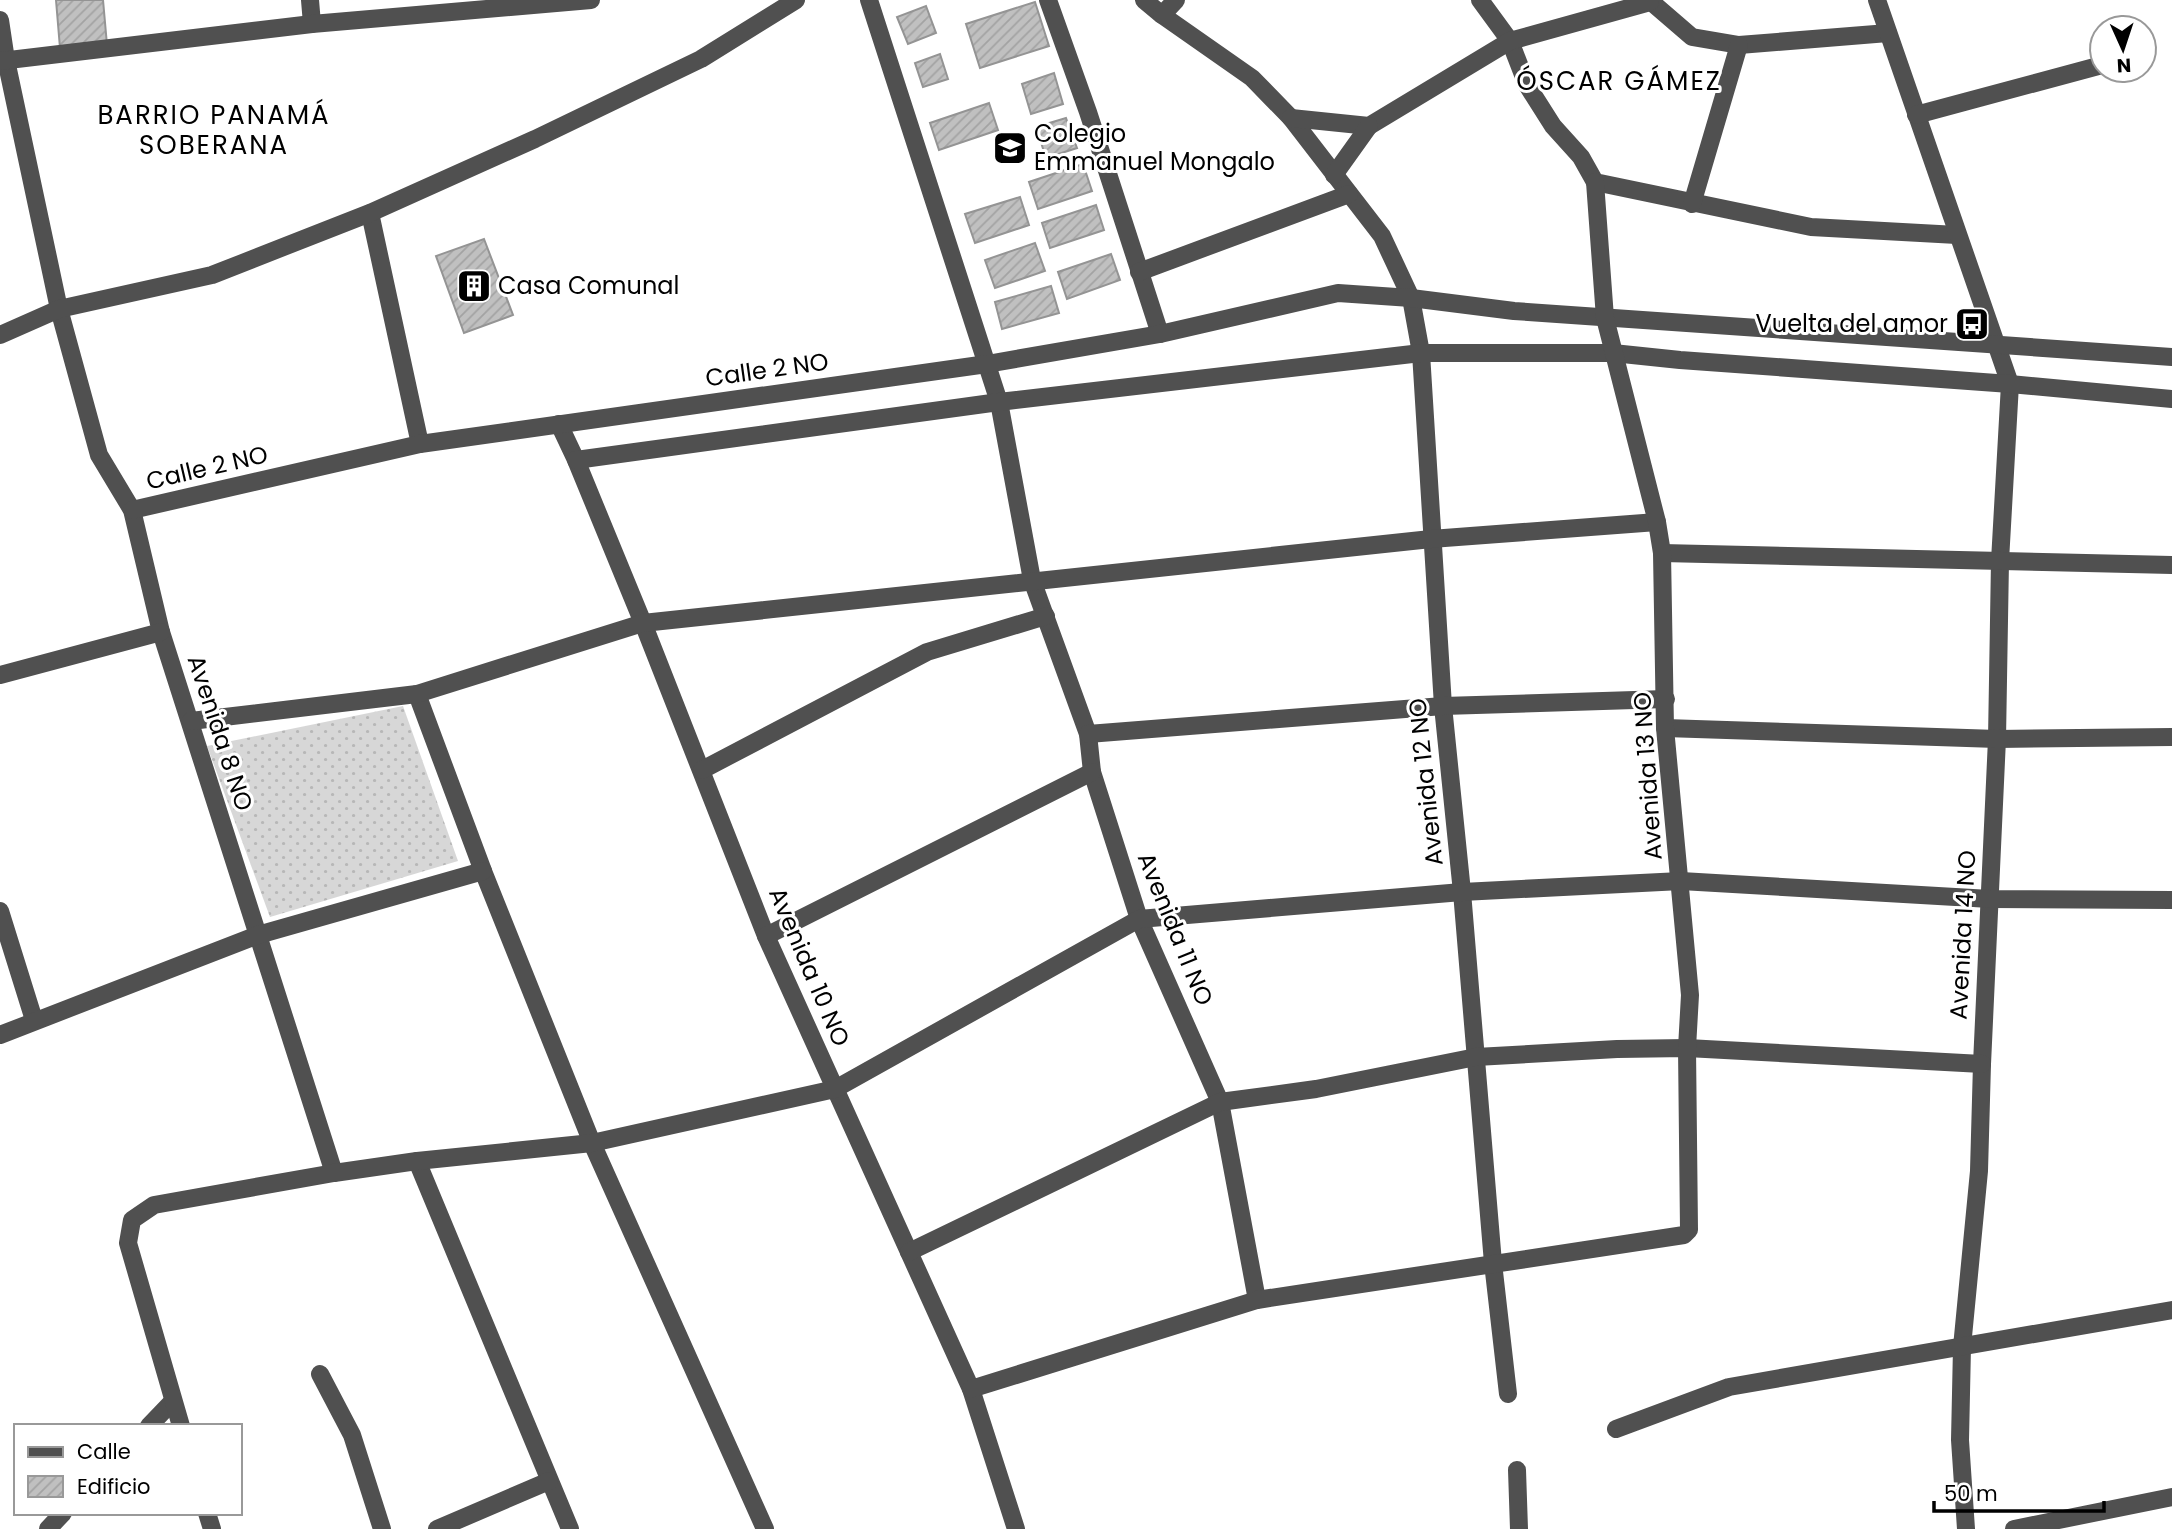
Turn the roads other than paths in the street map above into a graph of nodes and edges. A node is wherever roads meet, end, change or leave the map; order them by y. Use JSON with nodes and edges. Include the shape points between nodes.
{"nodes":[{"id":1,"x":310,"y":0,"type":"edge"},
{"id":2,"x":592,"y":0,"type":"edge"},
{"id":3,"x":796,"y":0,"type":"edge"},
{"id":4,"x":869,"y":0,"type":"edge"},
{"id":5,"x":1048,"y":0,"type":"edge"},
{"id":6,"x":1144,"y":0,"type":"edge"},
{"id":7,"x":1177,"y":0,"type":"edge"},
{"id":8,"x":1480,"y":0,"type":"edge"},
{"id":9,"x":1877,"y":0,"type":"edge"},
{"id":10,"x":1650,"y":1,"type":"edge"},
{"id":11,"x":1162,"y":15,"type":"junction"},
{"id":12,"x":0,"y":20,"type":"edge"},
{"id":13,"x":312,"y":24,"type":"junction"},
{"id":14,"x":1888,"y":33,"type":"junction"},
{"id":15,"x":1510,"y":40,"type":"junction"},
{"id":16,"x":1739,"y":45,"type":"junction"},
{"id":17,"x":3,"y":61,"type":"edge"},
{"id":18,"x":2088,"y":69,"type":"edge"},
{"id":19,"x":1916,"y":115,"type":"junction"},
{"id":20,"x":1291,"y":118,"type":"junction"},
{"id":21,"x":1369,"y":126,"type":"junction"},
{"id":22,"x":1334,"y":175,"type":"junction"},
{"id":23,"x":1595,"y":182,"type":"junction"},
{"id":24,"x":1349,"y":194,"type":"junction"},
{"id":25,"x":1692,"y":204,"type":"junction"},
{"id":26,"x":370,"y":213,"type":"junction"},
{"id":27,"x":1957,"y":235,"type":"junction"},
{"id":28,"x":1139,"y":272,"type":"junction"},
{"id":29,"x":1411,"y":298,"type":"junction"},
{"id":30,"x":59,"y":309,"type":"junction"},
{"id":31,"x":1605,"y":318,"type":"junction"},
{"id":32,"x":1160,"y":334,"type":"junction"},
{"id":33,"x":0,"y":335,"type":"edge"},
{"id":34,"x":1997,"y":345,"type":"junction"},
{"id":35,"x":1422,"y":353,"type":"junction"},
{"id":36,"x":1614,"y":354,"type":"junction"},
{"id":37,"x":2172,"y":357,"type":"edge"},
{"id":38,"x":987,"y":364,"type":"junction"},
{"id":39,"x":2010,"y":384,"type":"junction"},
{"id":40,"x":2172,"y":399,"type":"edge"},
{"id":41,"x":999,"y":402,"type":"junction"},
{"id":42,"x":559,"y":424,"type":"junction"},
{"id":43,"x":420,"y":444,"type":"junction"},
{"id":44,"x":576,"y":460,"type":"junction"},
{"id":45,"x":132,"y":510,"type":"junction"},
{"id":46,"x":1657,"y":522,"type":"junction"},
{"id":47,"x":1431,"y":538,"type":"junction"},
{"id":48,"x":1662,"y":554,"type":"junction"},
{"id":49,"x":2000,"y":561,"type":"junction"},
{"id":50,"x":2172,"y":565,"type":"edge"},
{"id":51,"x":1032,"y":580,"type":"junction"},
{"id":52,"x":1046,"y":616,"type":"junction"},
{"id":53,"x":643,"y":623,"type":"junction"},
{"id":54,"x":161,"y":632,"type":"junction"},
{"id":55,"x":0,"y":675,"type":"edge"},
{"id":56,"x":417,"y":694,"type":"junction"},
{"id":57,"x":1666,"y":699,"type":"junction"},
{"id":58,"x":1443,"y":706,"type":"junction"},
{"id":59,"x":191,"y":721,"type":"junction"},
{"id":60,"x":1665,"y":728,"type":"junction"},
{"id":61,"x":1088,"y":734,"type":"junction"},
{"id":62,"x":2172,"y":737,"type":"edge"},
{"id":63,"x":1997,"y":738,"type":"junction"},
{"id":64,"x":702,"y":770,"type":"junction"},
{"id":65,"x":1092,"y":772,"type":"junction"},
{"id":66,"x":483,"y":871,"type":"junction"},
{"id":67,"x":1681,"y":881,"type":"junction"},
{"id":68,"x":1462,"y":892,"type":"junction"},
{"id":69,"x":1990,"y":899,"type":"junction"},
{"id":70,"x":2172,"y":900,"type":"edge"},
{"id":71,"x":0,"y":912,"type":"edge"},
{"id":72,"x":1139,"y":919,"type":"junction"},
{"id":73,"x":258,"y":934,"type":"junction"},
{"id":74,"x":766,"y":936,"type":"junction"},
{"id":75,"x":34,"y":1020,"type":"junction"},
{"id":76,"x":0,"y":1035,"type":"edge"},
{"id":77,"x":1688,"y":1048,"type":"junction"},
{"id":78,"x":1476,"y":1057,"type":"junction"},
{"id":79,"x":1982,"y":1064,"type":"junction"},
{"id":80,"x":835,"y":1089,"type":"junction"},
{"id":81,"x":1220,"y":1102,"type":"junction"},
{"id":82,"x":592,"y":1143,"type":"junction"},
{"id":83,"x":417,"y":1161,"type":"junction"},
{"id":84,"x":334,"y":1173,"type":"junction"},
{"id":85,"x":909,"y":1252,"type":"junction"},
{"id":86,"x":1493,"y":1263,"type":"junction"},
{"id":87,"x":1257,"y":1300,"type":"junction"},
{"id":88,"x":2172,"y":1310,"type":"edge"},
{"id":89,"x":1962,"y":1347,"type":"junction"},
{"id":90,"x":320,"y":1374,"type":"dead end"},
{"id":91,"x":971,"y":1389,"type":"junction"},
{"id":92,"x":1508,"y":1394,"type":"dead end"},
{"id":93,"x":173,"y":1401,"type":"junction"},
{"id":94,"x":151,"y":1424,"type":"edge"},
{"id":95,"x":180,"y":1424,"type":"edge"},
{"id":96,"x":1616,"y":1429,"type":"dead end"},
{"id":97,"x":1517,"y":1470,"type":"dead end"},
{"id":98,"x":549,"y":1481,"type":"junction"},
{"id":99,"x":2172,"y":1497,"type":"edge"},
{"id":100,"x":61,"y":1515,"type":"edge"},
{"id":101,"x":48,"y":1529,"type":"edge"},
{"id":102,"x":382,"y":1529,"type":"edge"},
{"id":103,"x":438,"y":1529,"type":"edge"},
{"id":104,"x":570,"y":1529,"type":"edge"},
{"id":105,"x":765,"y":1529,"type":"edge"},
{"id":106,"x":1016,"y":1529,"type":"edge"},
{"id":107,"x":1519,"y":1529,"type":"edge"},
{"id":108,"x":1966,"y":1529,"type":"edge"},
{"id":109,"x":2014,"y":1529,"type":"edge"}],
"edges":[{"from":1,"to":13,"type":"street"},
{"from":2,"to":13,"type":"street"},
{"from":3,"to":26,"type":"street","via":[[701,59]]},
{"from":4,"to":38,"type":"street","name":"Avenida 11 NO"},
{"from":5,"to":28,"type":"street"},
{"from":6,"to":11,"type":"street","name":"Avenida 12 NO"},
{"from":7,"to":11,"type":"street"},
{"from":8,"to":15,"type":"street"},
{"from":9,"to":14,"type":"street","name":"Avenida 14 NO"},
{"from":10,"to":15,"type":"street"},
{"from":10,"to":16,"type":"street","via":[[1692,37]]},
{"from":11,"to":20,"type":"street","name":"Avenida 12 NO","via":[[1252,78]]},
{"from":12,"to":17,"type":"street","name":"Avenida 8 NO"},
{"from":13,"to":17,"type":"street"},
{"from":14,"to":16,"type":"street"},
{"from":14,"to":19,"type":"street","name":"Avenida 14 NO"},
{"from":15,"to":21,"type":"street"},
{"from":15,"to":23,"type":"street","via":[[1527,86]]},
{"from":16,"to":25,"type":"street"},
{"from":17,"to":30,"type":"street","name":"Avenida 8 NO"},
{"from":18,"to":19,"type":"street"},
{"from":19,"to":27,"type":"street","name":"Avenida 14 NO"},
{"from":20,"to":21,"type":"street"},
{"from":20,"to":22,"type":"street","name":"Avenida 12 NO"},
{"from":21,"to":22,"type":"street"},
{"from":22,"to":24,"type":"street","name":"Avenida 12 NO"},
{"from":23,"to":25,"type":"street"},
{"from":23,"to":31,"type":"street","name":"Avenida 13 NO"},
{"from":24,"to":28,"type":"street"},
{"from":24,"to":29,"type":"street","name":"Avenida 12 NO","via":[[1382,236]]},
{"from":25,"to":27,"type":"street","via":[[1811,227]]},
{"from":26,"to":30,"type":"street","via":[[212,275]]},
{"from":26,"to":43,"type":"street"},
{"from":27,"to":34,"type":"street","name":"Avenida 14 NO"},
{"from":28,"to":32,"type":"street"},
{"from":29,"to":31,"type":"street","name":"Calle 2 NO"},
{"from":29,"to":32,"type":"street","name":"Calle 2 NO","via":[[1338,293]]},
{"from":29,"to":35,"type":"street","name":"Avenida 12 NO"},
{"from":30,"to":33,"type":"street"},
{"from":30,"to":45,"type":"street","name":"Avenida 8 NO","via":[[99,455]]},
{"from":31,"to":34,"type":"street","name":"Calle 2 NO"},
{"from":31,"to":36,"type":"street","name":"Avenida 13 NO"},
{"from":32,"to":38,"type":"street","name":"Calle 2 NO"},
{"from":34,"to":37,"type":"street","name":"Calle 2 NO"},
{"from":34,"to":39,"type":"street","name":"Avenida 14 NO"},
{"from":35,"to":36,"type":"street"},
{"from":35,"to":41,"type":"street"},
{"from":35,"to":47,"type":"street","name":"Avenida 12 NO"},
{"from":36,"to":39,"type":"street"},
{"from":36,"to":46,"type":"street","name":"Avenida 13 NO"},
{"from":38,"to":41,"type":"street","name":"Avenida 11 NO"},
{"from":38,"to":42,"type":"street","name":"Calle 2 NO"},
{"from":39,"to":40,"type":"street"},
{"from":39,"to":49,"type":"street","name":"Avenida 14 NO"},
{"from":41,"to":44,"type":"street"},
{"from":41,"to":51,"type":"street","name":"Avenida 11 NO"},
{"from":42,"to":43,"type":"street","name":"Calle 2 NO"},
{"from":42,"to":44,"type":"street","name":"Avenida 10 NO"},
{"from":43,"to":45,"type":"street","name":"Calle 2 NO"},
{"from":44,"to":53,"type":"street","name":"Avenida 10 NO"},
{"from":45,"to":54,"type":"street","name":"Avenida 8 NO"},
{"from":46,"to":47,"type":"street"},
{"from":46,"to":48,"type":"street","name":"Avenida 13 NO"},
{"from":47,"to":51,"type":"street"},
{"from":47,"to":58,"type":"street","name":"Avenida 12 NO"},
{"from":48,"to":49,"type":"street"},
{"from":48,"to":57,"type":"street","name":"Avenida 13 NO"},
{"from":49,"to":50,"type":"street"},
{"from":49,"to":63,"type":"street","name":"Avenida 14 NO"},
{"from":51,"to":52,"type":"street","name":"Avenida 11 NO"},
{"from":51,"to":53,"type":"street"},
{"from":52,"to":61,"type":"street","name":"Avenida 11 NO"},
{"from":52,"to":64,"type":"street","via":[[927,652]]},
{"from":53,"to":56,"type":"street"},
{"from":53,"to":64,"type":"street","name":"Avenida 10 NO"},
{"from":54,"to":55,"type":"street"},
{"from":54,"to":59,"type":"street","name":"Avenida 8 NO"},
{"from":56,"to":59,"type":"street"},
{"from":56,"to":66,"type":"street"},
{"from":57,"to":58,"type":"street"},
{"from":57,"to":60,"type":"street","name":"Avenida 13 NO"},
{"from":58,"to":61,"type":"street"},
{"from":58,"to":68,"type":"street","name":"Avenida 12 NO"},
{"from":59,"to":73,"type":"street","name":"Avenida 8 NO"},
{"from":60,"to":63,"type":"street"},
{"from":60,"to":67,"type":"street","name":"Avenida 13 NO"},
{"from":61,"to":65,"type":"street","name":"Avenida 11 NO"},
{"from":62,"to":63,"type":"street"},
{"from":63,"to":69,"type":"street","name":"Avenida 14 NO"},
{"from":64,"to":74,"type":"street","name":"Avenida 10 NO"},
{"from":65,"to":72,"type":"street","name":"Avenida 11 NO"},
{"from":65,"to":74,"type":"street"},
{"from":66,"to":73,"type":"street"},
{"from":66,"to":82,"type":"street"},
{"from":67,"to":68,"type":"street"},
{"from":67,"to":69,"type":"street"},
{"from":67,"to":77,"type":"street","name":"Avenida 13 NO","via":[[1690,995]]},
{"from":68,"to":72,"type":"street"},
{"from":68,"to":78,"type":"street","name":"Avenida 12 NO"},
{"from":69,"to":70,"type":"street"},
{"from":69,"to":79,"type":"street","name":"Avenida 14 NO"},
{"from":71,"to":75,"type":"street"},
{"from":72,"to":80,"type":"street"},
{"from":72,"to":81,"type":"street","name":"Avenida 11 NO"},
{"from":73,"to":75,"type":"street"},
{"from":73,"to":84,"type":"street","name":"Avenida 8 NO"},
{"from":74,"to":80,"type":"street","name":"Avenida 10 NO"},
{"from":75,"to":76,"type":"street"},
{"from":77,"to":78,"type":"street"},
{"from":77,"to":79,"type":"street"},
{"from":77,"to":86,"type":"street","name":"Avenida 13 NO","via":[[1689,1230],[1684,1235]]},
{"from":78,"to":81,"type":"street","via":[[1316,1089]]},
{"from":78,"to":86,"type":"street","name":"Avenida 12 NO"},
{"from":79,"to":89,"type":"street","name":"Avenida 14 NO","via":[[1979,1171]]},
{"from":80,"to":82,"type":"street"},
{"from":80,"to":85,"type":"street","name":"Avenida 10 NO"},
{"from":81,"to":85,"type":"street"},
{"from":81,"to":87,"type":"street","name":"Avenida 11 NO"},
{"from":82,"to":83,"type":"street"},
{"from":82,"to":105,"type":"street"},
{"from":83,"to":84,"type":"street"},
{"from":83,"to":98,"type":"street"},
{"from":84,"to":93,"type":"street","via":[[154,1205],[132,1220],[128,1243]]},
{"from":85,"to":91,"type":"street","name":"Avenida 10 NO"},
{"from":86,"to":87,"type":"street"},
{"from":86,"to":92,"type":"street","name":"Avenida 12 NO"},
{"from":87,"to":91,"type":"street"},
{"from":88,"to":89,"type":"street"},
{"from":89,"to":96,"type":"street","via":[[1729,1387]]},
{"from":89,"to":108,"type":"street","name":"Avenida 14 NO","via":[[1960,1440]]},
{"from":90,"to":102,"type":"street","via":[[352,1435]]},
{"from":91,"to":106,"type":"street","name":"Avenida 10 NO"},
{"from":93,"to":94,"type":"street"},
{"from":93,"to":95,"type":"street"},
{"from":97,"to":107,"type":"street"},
{"from":98,"to":103,"type":"street"},
{"from":98,"to":104,"type":"street"},
{"from":99,"to":109,"type":"street"},
{"from":100,"to":101,"type":"street"}]}
